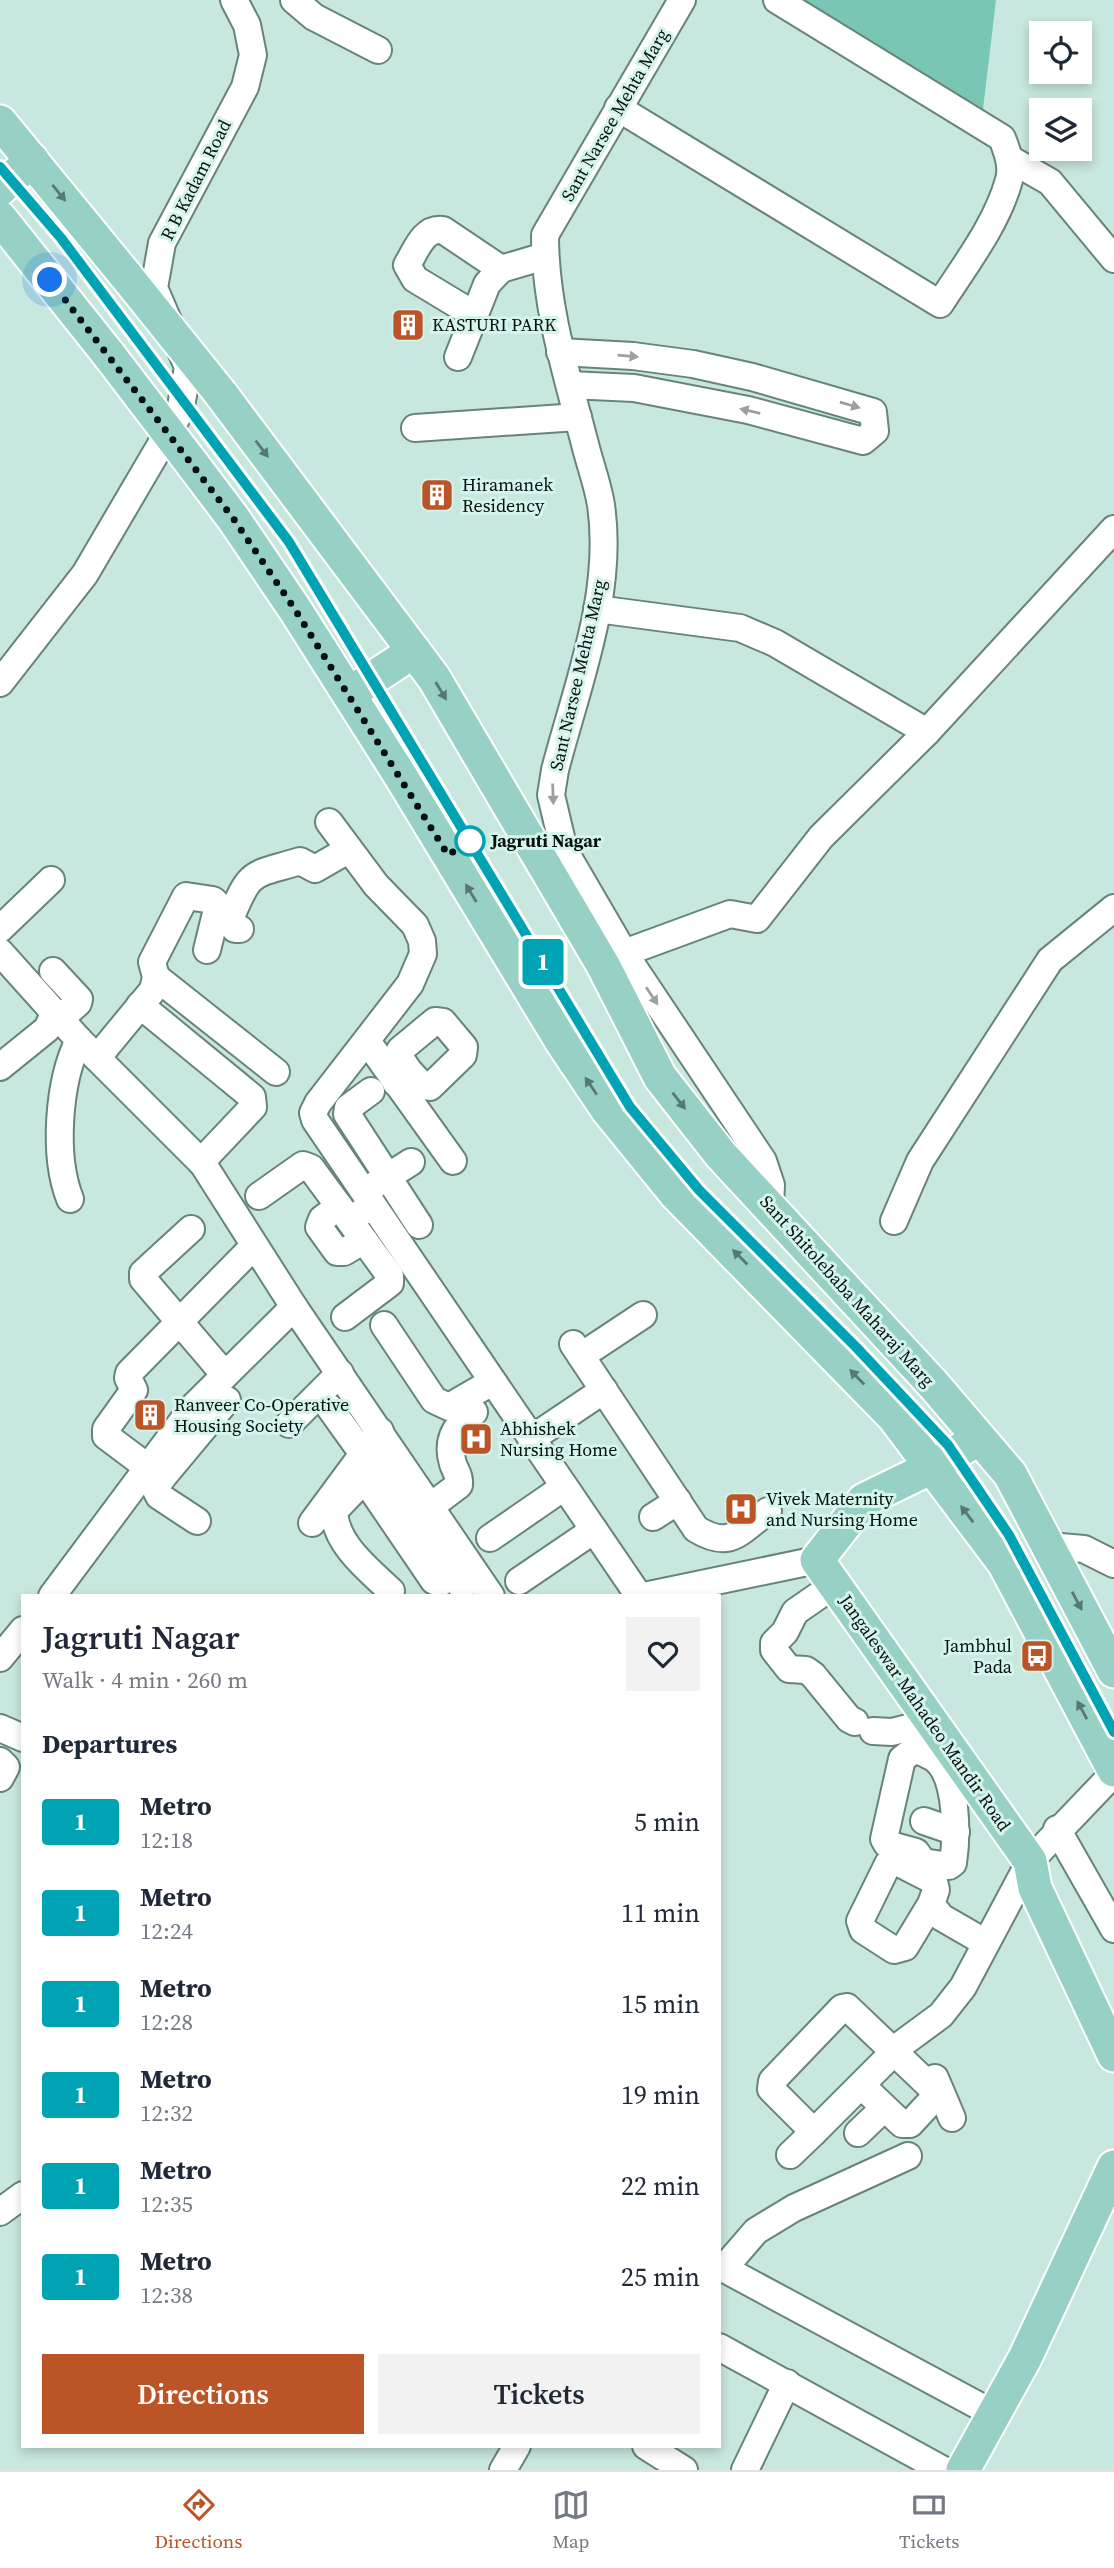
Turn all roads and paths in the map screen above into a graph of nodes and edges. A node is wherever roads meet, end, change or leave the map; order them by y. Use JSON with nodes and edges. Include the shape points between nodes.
{"nodes":[{"id":1,"x":234,"y":0,"type":"edge"},
{"id":2,"x":294,"y":0,"type":"edge"},
{"id":3,"x":682,"y":0,"type":"edge"},
{"id":4,"x":776,"y":0,"type":"edge"},
{"id":5,"x":378,"y":50,"type":"dead end"},
{"id":6,"x":618,"y":108,"type":"junction"},
{"id":7,"x":0,"y":122,"type":"edge"},
{"id":8,"x":1010,"y":159,"type":"junction"},
{"id":9,"x":32,"y":160,"type":"junction"},
{"id":10,"x":0,"y":189,"type":"edge"},
{"id":11,"x":0,"y":218,"type":"edge"},
{"id":12,"x":545,"y":256,"type":"junction"},
{"id":13,"x":1114,"y":259,"type":"edge"},
{"id":14,"x":501,"y":269,"type":"junction"},
{"id":15,"x":473,"y":314,"type":"junction"},
{"id":16,"x":560,"y":352,"type":"junction"},
{"id":17,"x":458,"y":357,"type":"dead end"},
{"id":18,"x":570,"y":386,"type":"junction"},
{"id":19,"x":578,"y":417,"type":"junction"},
{"id":20,"x":415,"y":428,"type":"dead end"},
{"id":21,"x":1114,"y":529,"type":"edge"},
{"id":22,"x":597,"y":609,"type":"junction"},
{"id":23,"x":414,"y":651,"type":"junction"},
{"id":24,"x":0,"y":683,"type":"edge"},
{"id":25,"x":349,"y":694,"type":"junction"},
{"id":26,"x":927,"y":732,"type":"junction"},
{"id":27,"x":329,"y":822,"type":"dead end"},
{"id":28,"x":348,"y":850,"type":"junction"},
{"id":29,"x":51,"y":880,"type":"dead end"},
{"id":30,"x":1114,"y":908,"type":"edge"},
{"id":31,"x":0,"y":929,"type":"edge"},
{"id":32,"x":240,"y":929,"type":"dead end"},
{"id":33,"x":207,"y":950,"type":"dead end"},
{"id":34,"x":0,"y":952,"type":"edge"},
{"id":35,"x":624,"y":953,"type":"junction"},
{"id":36,"x":156,"y":977,"type":"junction"},
{"id":37,"x":34,"y":990,"type":"junction"},
{"id":38,"x":141,"y":1005,"type":"junction"},
{"id":39,"x":58,"y":1015,"type":"junction"},
{"id":40,"x":367,"y":1041,"type":"junction"},
{"id":41,"x":88,"y":1049,"type":"junction"},
{"id":42,"x":0,"y":1067,"type":"edge"},
{"id":43,"x":276,"y":1072,"type":"dead end"},
{"id":44,"x":371,"y":1091,"type":"dead end"},
{"id":45,"x":453,"y":1161,"type":"dead end"},
{"id":46,"x":201,"y":1162,"type":"junction"},
{"id":47,"x":411,"y":1162,"type":"dead end"},
{"id":48,"x":386,"y":1177,"type":"junction"},
{"id":49,"x":259,"y":1196,"type":"dead end"},
{"id":50,"x":70,"y":1199,"type":"dead end"},
{"id":51,"x":770,"y":1205,"type":"junction"},
{"id":52,"x":357,"y":1213,"type":"junction"},
{"id":53,"x":894,"y":1221,"type":"dead end"},
{"id":54,"x":419,"y":1225,"type":"dead end"},
{"id":55,"x":191,"y":1230,"type":"dead end"},
{"id":56,"x":254,"y":1246,"type":"junction"},
{"id":57,"x":294,"y":1307,"type":"junction"},
{"id":58,"x":643,"y":1315,"type":"dead end"},
{"id":59,"x":345,"y":1317,"type":"dead end"},
{"id":60,"x":181,"y":1321,"type":"junction"},
{"id":61,"x":384,"y":1325,"type":"dead end"},
{"id":62,"x":340,"y":1373,"type":"junction"},
{"id":63,"x":933,"y":1384,"type":"junction"},
{"id":64,"x":226,"y":1387,"type":"junction"},
{"id":65,"x":604,"y":1390,"type":"junction"},
{"id":66,"x":484,"y":1399,"type":"junction"},
{"id":67,"x":330,"y":1408,"type":"dead end"},
{"id":68,"x":894,"y":1417,"type":"junction"},
{"id":69,"x":289,"y":1424,"type":"dead end"},
{"id":70,"x":380,"y":1431,"type":"junction"},
{"id":71,"x":531,"y":1439,"type":"junction"},
{"id":72,"x":978,"y":1439,"type":"junction"},
{"id":73,"x":370,"y":1460,"type":"junction"},
{"id":74,"x":932,"y":1467,"type":"junction"},
{"id":75,"x":154,"y":1472,"type":"junction"},
{"id":76,"x":558,"y":1491,"type":"junction"},
{"id":77,"x":678,"y":1501,"type":"junction"},
{"id":78,"x":430,"y":1506,"type":"junction"},
{"id":79,"x":653,"y":1517,"type":"dead end"},
{"id":80,"x":197,"y":1521,"type":"dead end"},
{"id":81,"x":312,"y":1523,"type":"dead end"},
{"id":82,"x":594,"y":1530,"type":"junction"},
{"id":83,"x":489,"y":1538,"type":"dead end"},
{"id":84,"x":1048,"y":1546,"type":"junction"},
{"id":85,"x":1114,"y":1564,"type":"edge"},
{"id":86,"x":825,"y":1573,"type":"junction"},
{"id":87,"x":452,"y":1574,"type":"junction"},
{"id":88,"x":741,"y":1578,"type":"junction"},
{"id":89,"x":519,"y":1581,"type":"dead end"},
{"id":90,"x":391,"y":1591,"type":"dead end"},
{"id":91,"x":488,"y":1591,"type":"edge"},
{"id":92,"x":54,"y":1594,"type":"edge"},
{"id":93,"x":641,"y":1594,"type":"edge"},
{"id":94,"x":653,"y":1594,"type":"edge"},
{"id":95,"x":21,"y":1632,"type":"edge"},
{"id":96,"x":0,"y":1658,"type":"edge"},
{"id":97,"x":1114,"y":1671,"type":"edge"},
{"id":98,"x":0,"y":1728,"type":"edge"},
{"id":99,"x":923,"y":1736,"type":"junction"},
{"id":100,"x":21,"y":1737,"type":"edge"},
{"id":101,"x":0,"y":1761,"type":"edge"},
{"id":102,"x":1114,"y":1772,"type":"edge"},
{"id":103,"x":0,"y":1778,"type":"edge"},
{"id":104,"x":924,"y":1821,"type":"dead end"},
{"id":105,"x":1057,"y":1829,"type":"junction"},
{"id":106,"x":956,"y":1832,"type":"junction"},
{"id":107,"x":1030,"y":1861,"type":"junction"},
{"id":108,"x":931,"y":1904,"type":"dead end"},
{"id":109,"x":1114,"y":1929,"type":"edge"},
{"id":110,"x":986,"y":1943,"type":"junction"},
{"id":111,"x":899,"y":2048,"type":"junction"},
{"id":112,"x":1114,"y":2055,"type":"edge"},
{"id":113,"x":861,"y":2085,"type":"junction"},
{"id":114,"x":883,"y":2109,"type":"junction"},
{"id":115,"x":952,"y":2118,"type":"dead end"},
{"id":116,"x":814,"y":2132,"type":"junction"},
{"id":117,"x":858,"y":2133,"type":"dead end"},
{"id":118,"x":790,"y":2155,"type":"dead end"},
{"id":119,"x":908,"y":2156,"type":"dead end"},
{"id":120,"x":1114,"y":2167,"type":"edge"},
{"id":121,"x":21,"y":2196,"type":"edge"},
{"id":122,"x":0,"y":2212,"type":"edge"},
{"id":123,"x":722,"y":2267,"type":"edge"},
{"id":124,"x":721,"y":2348,"type":"edge"},
{"id":125,"x":787,"y":2382,"type":"junction"},
{"id":126,"x":994,"y":2413,"type":"junction"},
{"id":127,"x":516,"y":2448,"type":"edge"},
{"id":128,"x":649,"y":2448,"type":"edge"},
{"id":129,"x":503,"y":2470,"type":"edge"},
{"id":130,"x":684,"y":2470,"type":"edge"},
{"id":131,"x":745,"y":2470,"type":"edge"},
{"id":132,"x":943,"y":2470,"type":"edge"},
{"id":133,"x":963,"y":2470,"type":"edge"}],
"edges":[{"from":1,"to":24,"type":"street","name":"R B Kadam Road","via":[[247,25],[253,55],[245,87],[162,243],[154,288],[188,367],[180,412],[85,574]]},
{"from":2,"to":5,"type":"street","via":[[314,16]]},
{"from":3,"to":6,"type":"street","name":"Sant Narsee Mehta Marg"},
{"from":4,"to":8,"type":"street","via":[[1002,138]]},
{"from":6,"to":8,"type":"street","via":[[940,304],[983,237],[1010,178]]},
{"from":6,"to":12,"type":"street","name":"Sant Narsee Mehta Marg","via":[[545,235]]},
{"from":7,"to":9,"type":"main road","name":"Sant Shitolebaba Maharaj Marg"},
{"from":8,"to":13,"type":"street","via":[[1050,182]]},
{"from":9,"to":10,"type":"main road"},
{"from":9,"to":23,"type":"main road","name":"Sant Shitolebaba Maharaj Marg","one_way":true,"bridge":true,"via":[[221,394]]},
{"from":11,"to":25,"type":"main road","bridge":true,"via":[[241,529]]},
{"from":12,"to":14,"type":"street"},
{"from":12,"to":16,"type":"street","name":"Sant Narsee Mehta Marg"},
{"from":14,"to":15,"type":"street","via":[[487,284]]},
{"from":14,"to":15,"type":"street","via":[[435,229],[427,233],[407,265],[415,279]]},
{"from":15,"to":17,"type":"street"},
{"from":16,"to":18,"type":"street","name":"Sant Narsee Mehta Marg"},
{"from":16,"to":18,"type":"street","one_way":true,"via":[[633,356],[752,377],[873,412],[875,431],[863,441],[748,410],[634,388]]},
{"from":18,"to":19,"type":"street","name":"Sant Narsee Mehta Marg"},
{"from":19,"to":20,"type":"street"},
{"from":19,"to":22,"type":"street","name":"Sant Narsee Mehta Marg","via":[[601,505],[604,562]]},
{"from":21,"to":26,"type":"street"},
{"from":22,"to":26,"type":"street","via":[[740,628],[775,643]]},
{"from":22,"to":35,"type":"street","name":"Sant Narsee Mehta Marg","one_way":true,"via":[[551,795],[564,850]]},
{"from":23,"to":25,"type":"main road"},
{"from":23,"to":51,"type":"main road","name":"Sant Shitolebaba Maharaj Marg","one_way":true,"via":[[573,914],[660,1077],[721,1155]]},
{"from":68,"to":25,"type":"main road","one_way":true,"via":[[676,1194],[607,1109]]},
{"from":26,"to":35,"type":"street","via":[[821,837],[757,919],[730,914]]},
{"from":27,"to":28,"type":"street"},
{"from":28,"to":32,"type":"street","via":[[315,869],[300,860],[252,876],[230,917],[235,929]]},
{"from":28,"to":40,"type":"street","via":[[415,925],[422,941],[418,970]]},
{"from":29,"to":31,"type":"street"},
{"from":30,"to":53,"type":"street","via":[[1050,960],[920,1161]]},
{"from":33,"to":36,"type":"street","via":[[218,905],[186,896],[152,962]]},
{"from":34,"to":37,"type":"street"},
{"from":35,"to":51,"type":"street","name":"Sant Narsee Mehta Marg","one_way":true,"via":[[763,1161],[771,1185]]},
{"from":36,"to":38,"type":"street"},
{"from":36,"to":43,"type":"street"},
{"from":37,"to":39,"type":"street"},
{"from":37,"to":39,"type":"street","via":[[59,965],[79,999]]},
{"from":38,"to":41,"type":"street"},
{"from":38,"to":46,"type":"street","via":[[252,1097],[253,1107]]},
{"from":39,"to":41,"type":"street"},
{"from":39,"to":42,"type":"street"},
{"from":40,"to":45,"type":"street","via":[[403,1077]]},
{"from":40,"to":52,"type":"street","via":[[313,1112]]},
{"from":41,"to":46,"type":"street"},
{"from":41,"to":50,"type":"street","via":[[67,1063],[63,1084],[61,1177]]},
{"from":44,"to":48,"type":"street","via":[[346,1114]]},
{"from":46,"to":56,"type":"street"},
{"from":47,"to":48,"type":"street"},
{"from":48,"to":52,"type":"street"},
{"from":48,"to":54,"type":"street"},
{"from":49,"to":52,"type":"street","via":[[303,1165]]},
{"from":51,"to":63,"type":"main road","name":"Sant Shitolebaba Maharaj Marg"},
{"from":52,"to":59,"type":"street","via":[[390,1283]]},
{"from":52,"to":66,"type":"street"},
{"from":55,"to":60,"type":"street","via":[[143,1273],[143,1279]]},
{"from":56,"to":57,"type":"street"},
{"from":56,"to":60,"type":"street"},
{"from":57,"to":62,"type":"street"},
{"from":57,"to":64,"type":"street"},
{"from":58,"to":65,"type":"street","via":[[577,1350]]},
{"from":60,"to":64,"type":"street"},
{"from":60,"to":75,"type":"street","via":[[129,1373],[134,1390],[106,1429],[106,1436]]},
{"from":61,"to":66,"type":"street","via":[[442,1406]]},
{"from":62,"to":69,"type":"street"},
{"from":62,"to":70,"type":"street"},
{"from":63,"to":68,"type":"main road"},
{"from":63,"to":72,"type":"main road","name":"Sant Shitolebaba Maharaj Marg"},
{"from":64,"to":75,"type":"street"},
{"from":65,"to":71,"type":"street"},
{"from":65,"to":77,"type":"street"},
{"from":66,"to":71,"type":"street"},
{"from":66,"to":76,"type":"street"},
{"from":66,"to":78,"type":"street","via":[[452,1435],[452,1462],[459,1485]]},
{"from":67,"to":73,"type":"street"},
{"from":68,"to":74,"type":"main road"},
{"from":70,"to":73,"type":"street"},
{"from":70,"to":78,"type":"street"},
{"from":71,"to":76,"type":"street"},
{"from":72,"to":74,"type":"main road"},
{"from":72,"to":84,"type":"main road","name":"Sant Shitolebaba Maharaj Marg","via":[[1010,1474]]},
{"from":73,"to":81,"type":"street"},
{"from":73,"to":87,"type":"street"},
{"from":74,"to":86,"type":"main road","via":[[864,1500]]},
{"from":102,"to":74,"type":"main road","one_way":true,"via":[[1004,1563]]},
{"from":75,"to":80,"type":"street","via":[[159,1496]]},
{"from":75,"to":92,"type":"street"},
{"from":76,"to":82,"type":"street"},
{"from":76,"to":83,"type":"street"},
{"from":77,"to":79,"type":"street"},
{"from":77,"to":88,"type":"street","via":[[696,1529],[713,1539],[749,1530]]},
{"from":78,"to":91,"type":"street"},
{"from":82,"to":89,"type":"street"},
{"from":82,"to":93,"type":"street"},
{"from":84,"to":85,"type":"street","via":[[1084,1549]]},
{"from":84,"to":97,"type":"main road","name":"Sant Shitolebaba Maharaj Marg","one_way":true},
{"from":86,"to":88,"type":"street"},
{"from":86,"to":99,"type":"main road","name":"Jangaleswar Mahadeo Mandir Road"},
{"from":86,"to":99,"type":"street","via":[[774,1643],[774,1650],[789,1669],[813,1675],[849,1719],[864,1727]]},
{"from":87,"to":90,"type":"street","via":[[440,1583],[434,1581],[368,1484],[360,1484],[334,1511],[334,1521],[347,1546],[373,1559]]},
{"from":87,"to":91,"type":"street","via":[[469,1592]]},
{"from":88,"to":94,"type":"street"},
{"from":95,"to":96,"type":"street"},
{"from":98,"to":100,"type":"street"},
{"from":99,"to":106,"type":"street","via":[[951,1790]]},
{"from":99,"to":106,"type":"street","via":[[902,1759],[884,1839],[887,1844],[916,1852],[923,1862],[949,1866]]},
{"from":99,"to":107,"type":"main road","name":"Jangaleswar Mahadeo Mandir Road"},
{"from":101,"to":103,"type":"street","via":[[6,1767]]},
{"from":102,"to":105,"type":"street"},
{"from":104,"to":106,"type":"street"},
{"from":105,"to":107,"type":"street"},
{"from":105,"to":109,"type":"street"},
{"from":107,"to":110,"type":"street"},
{"from":107,"to":112,"type":"main road","name":"Jangaleswar Mahadeo Mandir Road","via":[[1035,1888]]},
{"from":108,"to":110,"type":"street","via":[[941,1917]]},
{"from":110,"to":111,"type":"street","via":[[942,2015]]},
{"from":111,"to":113,"type":"street"},
{"from":111,"to":114,"type":"street","via":[[936,2096],[910,2124],[902,2124]]},
{"from":111,"to":115,"type":"street","via":[[934,2076]]},
{"from":111,"to":116,"type":"street","via":[[847,2007],[842,2008],[817,2051],[772,2081],[771,2089]]},
{"from":113,"to":114,"type":"street"},
{"from":113,"to":116,"type":"street"},
{"from":114,"to":117,"type":"street"},
{"from":116,"to":118,"type":"street"},
{"from":119,"to":123,"type":"street","via":[[794,2208],[756,2231]]},
{"from":120,"to":126,"type":"main road","via":[[1025,2358]]},
{"from":121,"to":122,"type":"street"},
{"from":123,"to":126,"type":"street"},
{"from":124,"to":125,"type":"street"},
{"from":125,"to":131,"type":"street"},
{"from":125,"to":132,"type":"street"},
{"from":126,"to":133,"type":"main road"},
{"from":127,"to":129,"type":"street"},
{"from":128,"to":130,"type":"street"}]}
